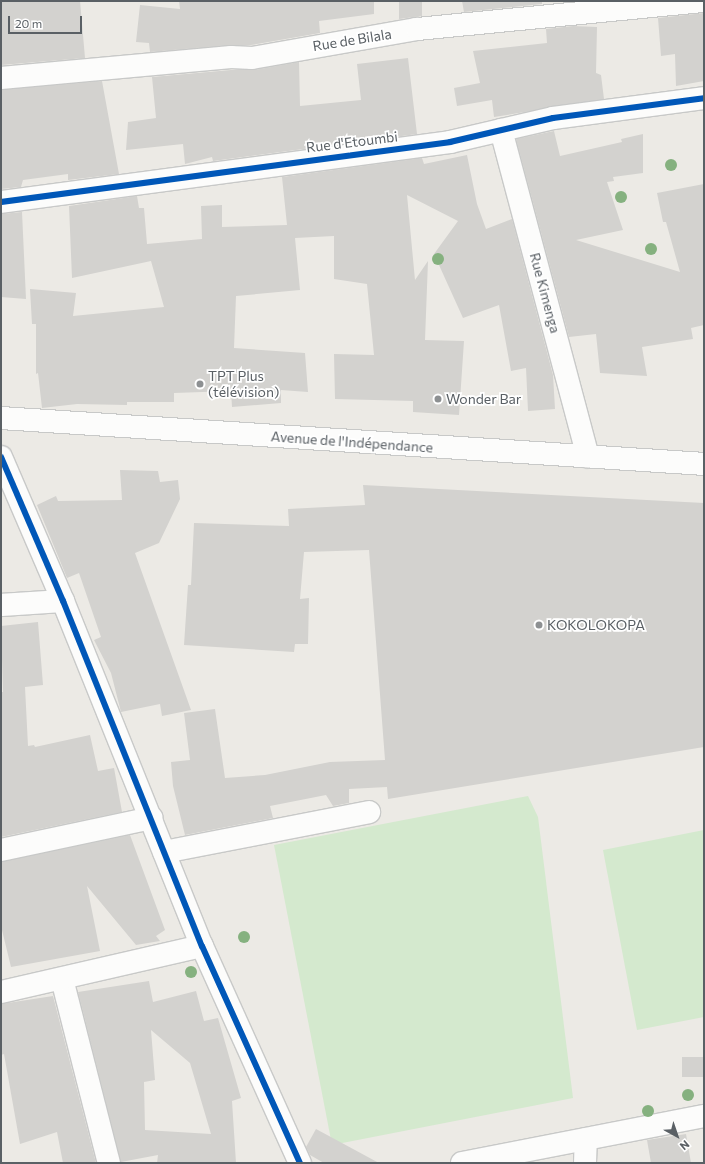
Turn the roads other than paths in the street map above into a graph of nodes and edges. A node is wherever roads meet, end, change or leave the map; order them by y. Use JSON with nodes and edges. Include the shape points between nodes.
{"nodes":[{"id":1,"x":703,"y":1,"type":"edge"},
{"id":2,"x":1,"y":78,"type":"edge"},
{"id":3,"x":704,"y":98,"type":"edge"},
{"id":4,"x":500,"y":130,"type":"junction"},
{"id":5,"x":1,"y":202,"type":"edge"},
{"id":6,"x":1,"y":418,"type":"edge"},
{"id":7,"x":1,"y":457,"type":"edge"},
{"id":8,"x":588,"y":457,"type":"junction"},
{"id":9,"x":704,"y":464,"type":"edge"},
{"id":10,"x":63,"y":601,"type":"junction"},
{"id":11,"x":1,"y":605,"type":"edge"},
{"id":12,"x":369,"y":812,"type":"dead end"},
{"id":13,"x":152,"y":818,"type":"junction"},
{"id":14,"x":1,"y":850,"type":"edge"},
{"id":15,"x":164,"y":852,"type":"junction"},
{"id":16,"x":202,"y":946,"type":"junction"},
{"id":17,"x":62,"y":978,"type":"junction"},
{"id":18,"x":1,"y":992,"type":"edge"},
{"id":19,"x":704,"y":1116,"type":"edge"},
{"id":20,"x":586,"y":1139,"type":"junction"},
{"id":21,"x":109,"y":1163,"type":"edge"},
{"id":22,"x":300,"y":1163,"type":"edge"},
{"id":23,"x":462,"y":1163,"type":"edge"},
{"id":24,"x":585,"y":1163,"type":"edge"}],
"edges":[{"from":1,"to":2,"type":"street","name":"Rue de Bilala","via":[[417,29],[252,58],[231,57]]},
{"from":3,"to":4,"type":"street","name":"Rue d'Etoumbi","via":[[553,118]]},
{"from":4,"to":5,"type":"street","name":"Rue d'Etoumbi","via":[[450,142]]},
{"from":4,"to":8,"type":"street","name":"Rue Kimenga"},
{"from":6,"to":8,"type":"street","name":"Avenue de l'Indépendance"},
{"from":7,"to":10,"type":"street"},
{"from":8,"to":9,"type":"street","name":"Avenue de l'Indépendance"},
{"from":10,"to":11,"type":"street"},
{"from":10,"to":13,"type":"street"},
{"from":12,"to":15,"type":"street"},
{"from":13,"to":14,"type":"street"},
{"from":13,"to":15,"type":"street"},
{"from":15,"to":16,"type":"street"},
{"from":16,"to":17,"type":"street"},
{"from":16,"to":22,"type":"street"},
{"from":17,"to":18,"type":"street"},
{"from":17,"to":21,"type":"street"},
{"from":19,"to":20,"type":"street"},
{"from":20,"to":23,"type":"street"},
{"from":20,"to":24,"type":"street"}]}
